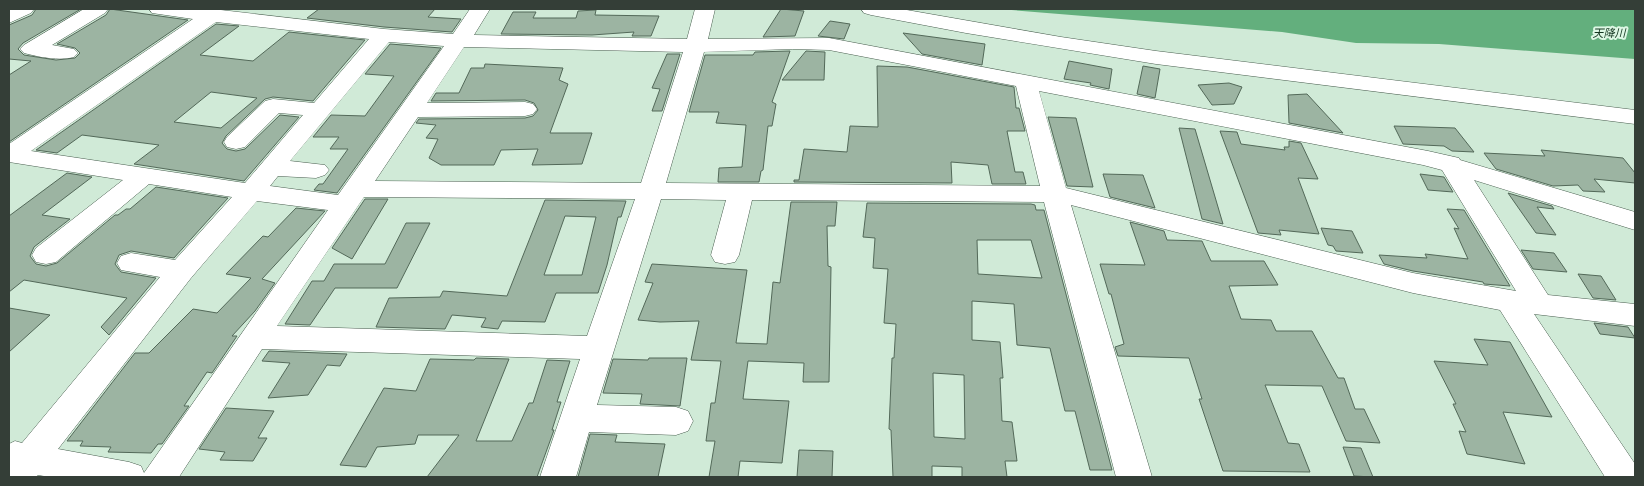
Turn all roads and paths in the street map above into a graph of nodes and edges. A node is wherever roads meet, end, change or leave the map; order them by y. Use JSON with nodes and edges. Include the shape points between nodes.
{"nodes":[{"id":1,"x":24,"y":9,"type":"edge"},
{"id":2,"x":98,"y":9,"type":"edge"},
{"id":3,"x":158,"y":9,"type":"edge"},
{"id":4,"x":480,"y":9,"type":"edge"},
{"id":5,"x":705,"y":9,"type":"edge"},
{"id":6,"x":871,"y":9,"type":"edge"},
{"id":7,"x":212,"y":15,"type":"junction"},
{"id":8,"x":9,"y":17,"type":"edge"},
{"id":9,"x":384,"y":35,"type":"junction"},
{"id":10,"x":458,"y":41,"type":"junction"},
{"id":11,"x":696,"y":46,"type":"junction"},
{"id":12,"x":67,"y":53,"type":"dead end"},
{"id":13,"x":1026,"y":83,"type":"junction"},
{"id":14,"x":525,"y":109,"type":"dead end"},
{"id":15,"x":321,"y":110,"type":"junction"},
{"id":16,"x":411,"y":110,"type":"junction"},
{"id":17,"x":1635,"y":118,"type":"edge"},
{"id":18,"x":236,"y":142,"type":"dead end"},
{"id":19,"x":9,"y":155,"type":"edge"},
{"id":20,"x":1450,"y":164,"type":"junction"},
{"id":21,"x":271,"y":168,"type":"junction"},
{"id":22,"x":316,"y":170,"type":"dead end"},
{"id":23,"x":145,"y":175,"type":"junction"},
{"id":24,"x":651,"y":191,"type":"junction"},
{"id":25,"x":251,"y":192,"type":"junction"},
{"id":26,"x":741,"y":192,"type":"junction"},
{"id":27,"x":1055,"y":194,"type":"junction"},
{"id":28,"x":352,"y":196,"type":"junction"},
{"id":29,"x":1635,"y":221,"type":"edge"},
{"id":30,"x":46,"y":255,"type":"dead end"},
{"id":31,"x":724,"y":255,"type":"dead end"},
{"id":32,"x":131,"y":263,"type":"dead end"},
{"id":33,"x":181,"y":271,"type":"junction"},
{"id":34,"x":1524,"y":302,"type":"junction"},
{"id":35,"x":1635,"y":315,"type":"edge"},
{"id":36,"x":254,"y":337,"type":"junction"},
{"id":37,"x":598,"y":348,"type":"junction"},
{"id":38,"x":577,"y":418,"type":"junction"},
{"id":39,"x":676,"y":421,"type":"dead end"},
{"id":40,"x":18,"y":464,"type":"edge"},
{"id":41,"x":129,"y":477,"type":"edge"},
{"id":42,"x":160,"y":477,"type":"edge"},
{"id":43,"x":558,"y":477,"type":"edge"},
{"id":44,"x":1134,"y":477,"type":"edge"},
{"id":45,"x":1624,"y":477,"type":"edge"}],
"edges":[{"from":1,"to":8,"type":"street"},
{"from":2,"to":12,"type":"street","via":[[32,49]]},
{"from":3,"to":7,"type":"street"},
{"from":4,"to":10,"type":"street"},
{"from":5,"to":11,"type":"street"},
{"from":6,"to":17,"type":"street","via":[[942,24],[1200,64]]},
{"from":7,"to":9,"type":"street"},
{"from":7,"to":19,"type":"street"},
{"from":9,"to":10,"type":"street"},
{"from":9,"to":15,"type":"street"},
{"from":10,"to":11,"type":"street"},
{"from":10,"to":16,"type":"street"},
{"from":11,"to":13,"type":"street","via":[[828,44]]},
{"from":11,"to":24,"type":"street"},
{"from":13,"to":20,"type":"street"},
{"from":13,"to":27,"type":"street"},
{"from":14,"to":16,"type":"street"},
{"from":15,"to":18,"type":"street","via":[[273,106]]},
{"from":15,"to":21,"type":"street"},
{"from":16,"to":28,"type":"street"},
{"from":19,"to":23,"type":"street"},
{"from":20,"to":29,"type":"street"},
{"from":20,"to":34,"type":"street"},
{"from":21,"to":22,"type":"street"},
{"from":21,"to":25,"type":"street"},
{"from":23,"to":25,"type":"street"},
{"from":23,"to":30,"type":"street"},
{"from":24,"to":26,"type":"street"},
{"from":24,"to":28,"type":"street"},
{"from":24,"to":37,"type":"street"},
{"from":25,"to":28,"type":"street"},
{"from":25,"to":33,"type":"street"},
{"from":26,"to":27,"type":"street"},
{"from":26,"to":31,"type":"street"},
{"from":27,"to":34,"type":"street","via":[[1413,283]]},
{"from":27,"to":44,"type":"street"},
{"from":28,"to":36,"type":"street"},
{"from":32,"to":33,"type":"street"},
{"from":33,"to":40,"type":"street"},
{"from":34,"to":35,"type":"street"},
{"from":34,"to":45,"type":"street"},
{"from":36,"to":37,"type":"street"},
{"from":36,"to":42,"type":"street"},
{"from":37,"to":38,"type":"street"},
{"from":38,"to":39,"type":"street"},
{"from":38,"to":43,"type":"street"},
{"from":40,"to":41,"type":"street"}]}
